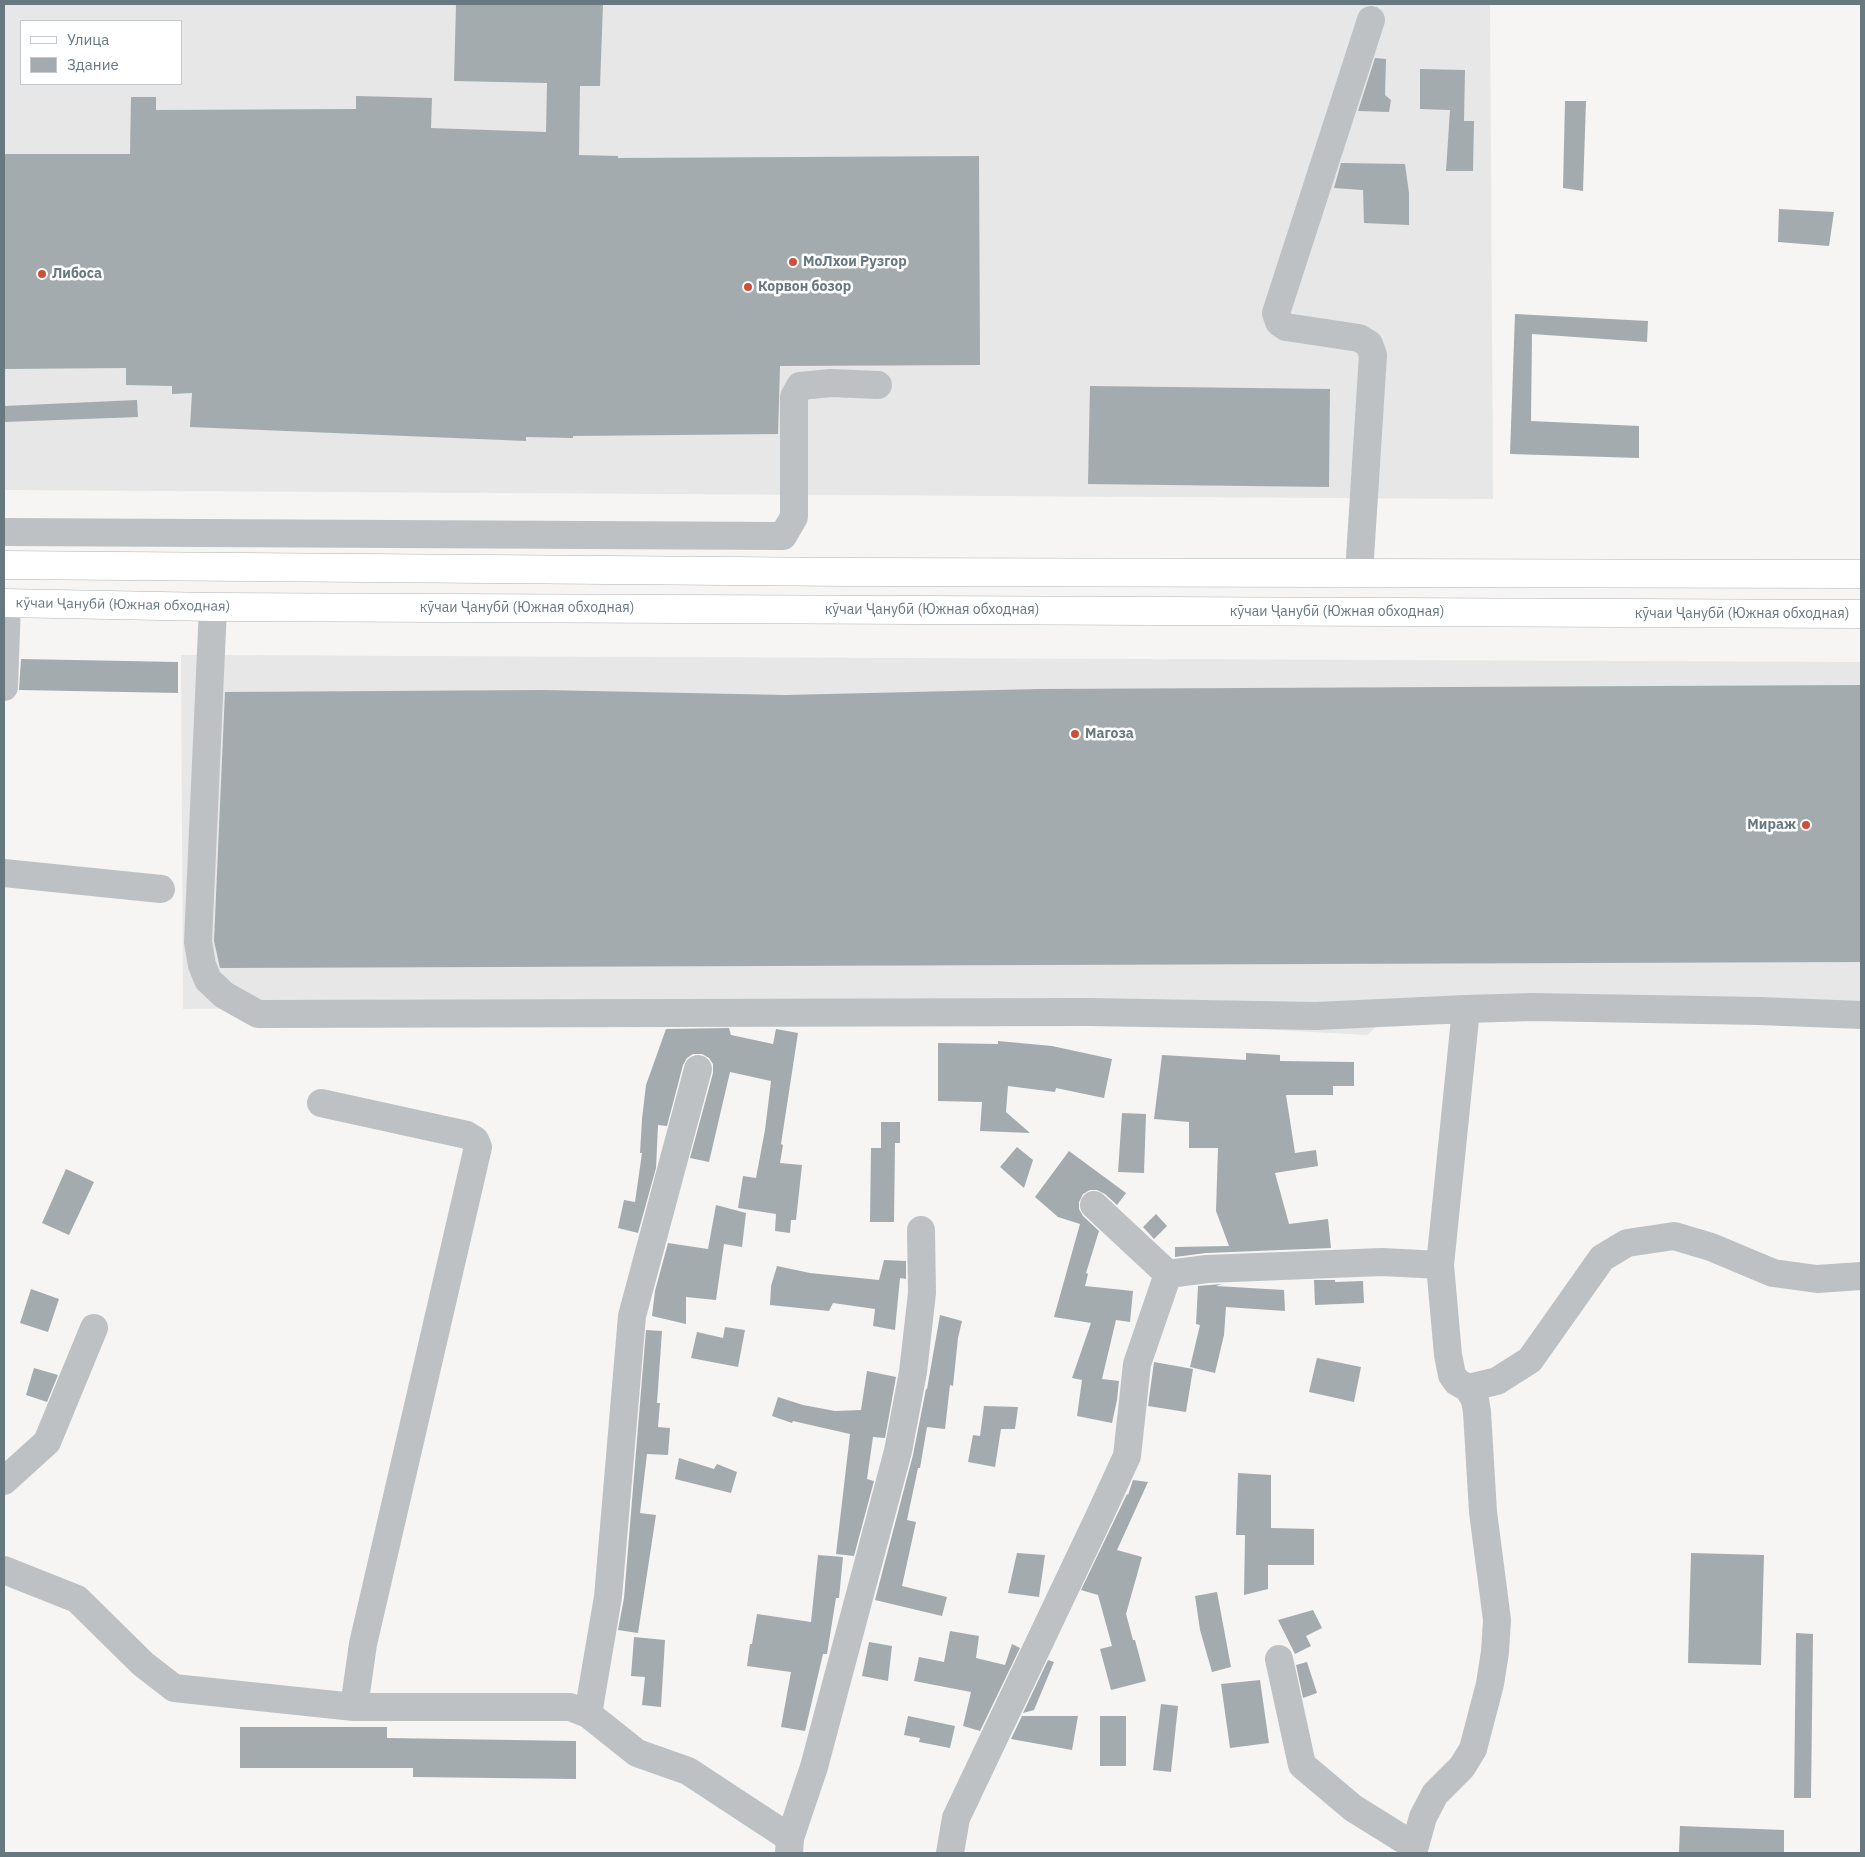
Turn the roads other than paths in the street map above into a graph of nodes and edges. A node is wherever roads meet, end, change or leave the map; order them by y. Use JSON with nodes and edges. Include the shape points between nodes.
{"nodes":[{"id":1,"x":1371,"y":20,"type":"dead end"},
{"id":2,"x":878,"y":385,"type":"dead end"},
{"id":3,"x":4,"y":532,"type":"edge"},
{"id":4,"x":4,"y":565,"type":"edge"},
{"id":5,"x":1360,"y":573,"type":"junction"},
{"id":6,"x":1861,"y":574,"type":"edge"},
{"id":7,"x":5,"y":603,"type":"edge"},
{"id":8,"x":213,"y":607,"type":"junction"},
{"id":9,"x":1861,"y":614,"type":"edge"},
{"id":10,"x":4,"y":687,"type":"edge"},
{"id":11,"x":4,"y":873,"type":"edge"},
{"id":12,"x":161,"y":889,"type":"dead end"},
{"id":13,"x":1466,"y":1009,"type":"junction"},
{"id":14,"x":1861,"y":1015,"type":"edge"},
{"id":15,"x":698,"y":1069,"type":"dead end"},
{"id":16,"x":321,"y":1102,"type":"dead end"},
{"id":17,"x":1094,"y":1205,"type":"dead end"},
{"id":18,"x":921,"y":1230,"type":"dead end"},
{"id":19,"x":1440,"y":1265,"type":"junction"},
{"id":20,"x":1168,"y":1274,"type":"junction"},
{"id":21,"x":1861,"y":1276,"type":"edge"},
{"id":22,"x":94,"y":1328,"type":"dead end"},
{"id":23,"x":1468,"y":1388,"type":"junction"},
{"id":24,"x":4,"y":1481,"type":"edge"},
{"id":25,"x":4,"y":1570,"type":"edge"},
{"id":26,"x":1280,"y":1659,"type":"dead end"},
{"id":27,"x":354,"y":1707,"type":"junction"},
{"id":28,"x":588,"y":1714,"type":"junction"},
{"id":29,"x":789,"y":1846,"type":"edge"},
{"id":30,"x":1414,"y":1850,"type":"edge"},
{"id":31,"x":950,"y":1853,"type":"edge"}],
"edges":[{"from":1,"to":5,"type":"street","via":[[1276,313],[1279,322],[1286,327],[1360,338],[1368,344],[1373,356]]},
{"from":2,"to":3,"type":"street","via":[[831,383],[800,386],[794,397],[794,517],[783,536]]},
{"from":4,"to":5,"type":"main road"},
{"from":5,"to":6,"type":"main road"},
{"from":7,"to":8,"type":"main road","name":"кӯчаи Ҷанубӣ (Южная обходная)"},
{"from":7,"to":10,"type":"street"},
{"from":8,"to":9,"type":"main road","name":"кӯчаи Ҷанубӣ (Южная обходная)"},
{"from":8,"to":13,"type":"street","via":[[198,942],[208,980],[224,994],[258,1014],[1088,1012],[1316,1016]]},
{"from":11,"to":12,"type":"street"},
{"from":13,"to":14,"type":"street","via":[[1759,1010]]},
{"from":13,"to":19,"type":"street"},
{"from":15,"to":28,"type":"street","via":[[632,1316],[608,1597]]},
{"from":16,"to":27,"type":"street","via":[[467,1135],[475,1140],[478,1147],[363,1644]]},
{"from":17,"to":20,"type":"street"},
{"from":18,"to":29,"type":"street","via":[[922,1293],[913,1372],[898,1451],[814,1767]]},
{"from":19,"to":20,"type":"street","via":[[1382,1262],[1207,1269]]},
{"from":19,"to":23,"type":"street","via":[[1452,1374],[1457,1382]]},
{"from":20,"to":31,"type":"street","via":[[1137,1364],[1127,1456],[956,1818]]},
{"from":21,"to":23,"type":"street","via":[[1817,1279],[1773,1273],[1711,1247],[1674,1236],[1627,1244],[1602,1258],[1530,1360],[1497,1381]]},
{"from":22,"to":24,"type":"street","via":[[48,1442]]},
{"from":23,"to":30,"type":"street","via":[[1477,1412],[1483,1512],[1497,1620],[1495,1652],[1473,1749],[1462,1767],[1435,1794],[1423,1817]]},
{"from":25,"to":27,"type":"street","via":[[78,1599],[143,1664],[174,1688]]},
{"from":26,"to":30,"type":"street","via":[[1302,1765],[1353,1808]]},
{"from":27,"to":28,"type":"street","via":[[570,1707]]},
{"from":28,"to":29,"type":"street","via":[[637,1753],[688,1772]]}]}
